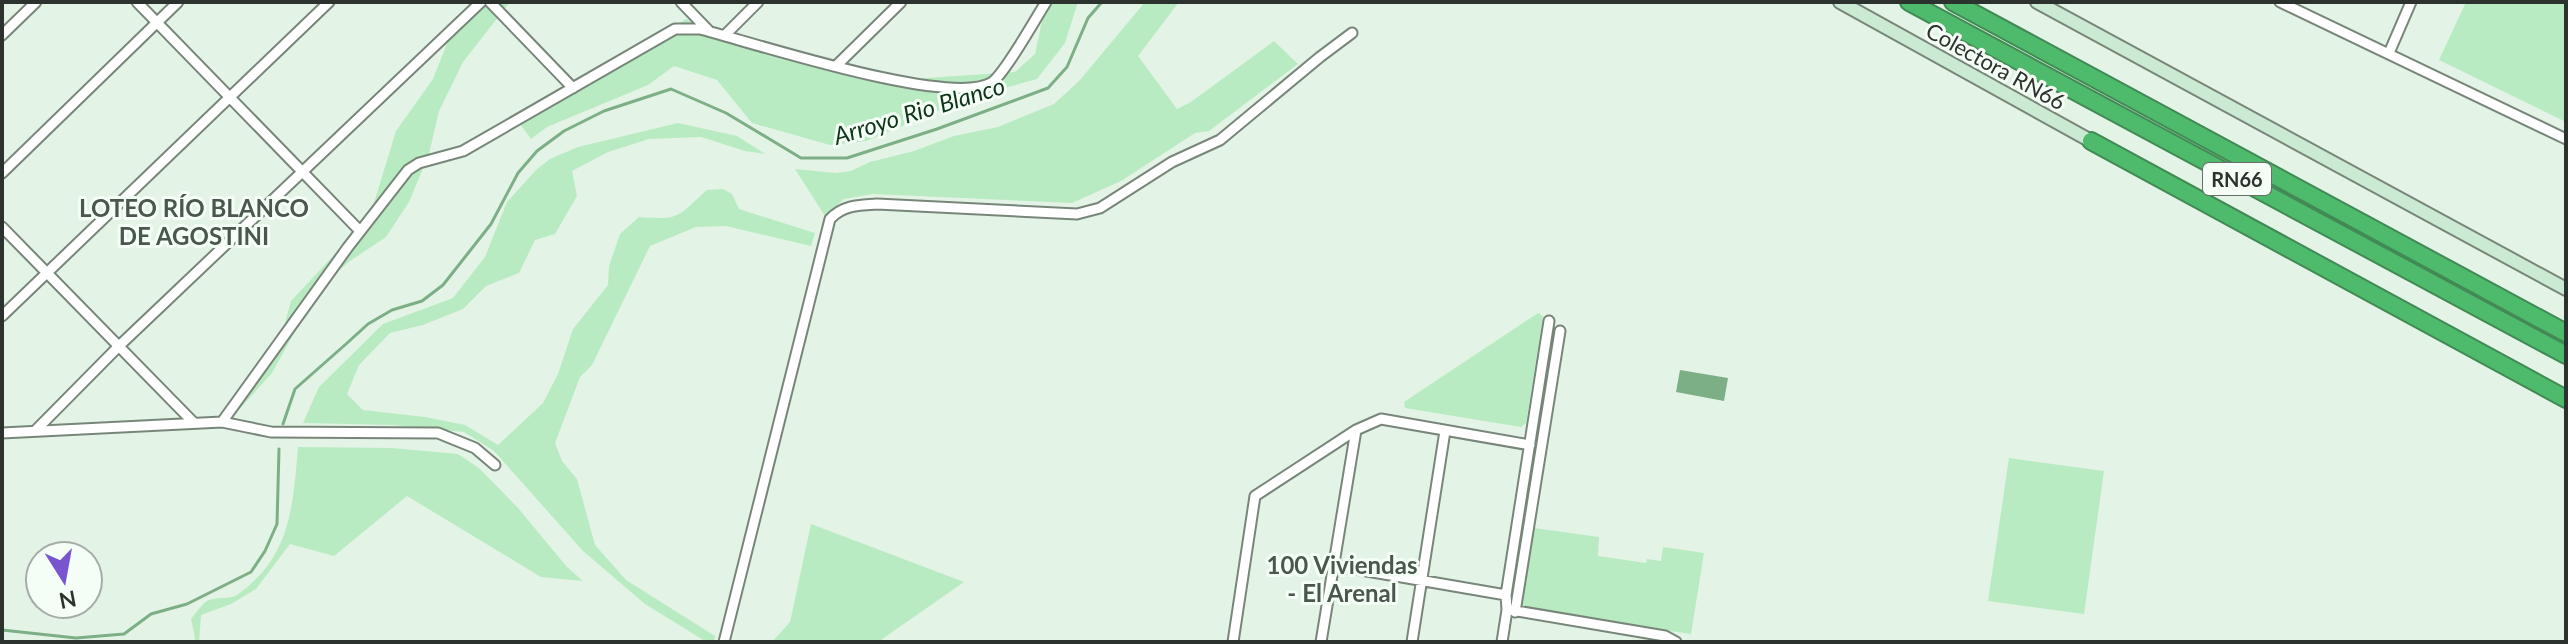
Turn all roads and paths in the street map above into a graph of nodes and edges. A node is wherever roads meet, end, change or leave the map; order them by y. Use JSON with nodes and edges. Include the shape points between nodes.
{"nodes":[{"id":1,"x":36,"y":2,"type":"edge"},
{"id":2,"x":137,"y":2,"type":"edge"},
{"id":3,"x":178,"y":2,"type":"edge"},
{"id":4,"x":329,"y":2,"type":"edge"},
{"id":5,"x":481,"y":2,"type":"edge"},
{"id":6,"x":490,"y":2,"type":"edge"},
{"id":7,"x":681,"y":2,"type":"edge"},
{"id":8,"x":758,"y":2,"type":"edge"},
{"id":9,"x":901,"y":2,"type":"edge"},
{"id":10,"x":1046,"y":2,"type":"edge"},
{"id":11,"x":1840,"y":2,"type":"edge"},
{"id":12,"x":1909,"y":2,"type":"edge"},
{"id":13,"x":1953,"y":2,"type":"edge"},
{"id":14,"x":2037,"y":2,"type":"edge"},
{"id":15,"x":2280,"y":2,"type":"edge"},
{"id":16,"x":2411,"y":2,"type":"edge"},
{"id":17,"x":2300,"y":6,"type":"edge"},
{"id":18,"x":157,"y":23,"type":"junction"},
{"id":19,"x":709,"y":31,"type":"junction"},
{"id":20,"x":1352,"y":33,"type":"dead end"},
{"id":21,"x":2,"y":35,"type":"edge"},
{"id":22,"x":725,"y":35,"type":"junction"},
{"id":23,"x":2389,"y":53,"type":"junction"},
{"id":24,"x":836,"y":66,"type":"junction"},
{"id":25,"x":573,"y":88,"type":"junction"},
{"id":26,"x":230,"y":98,"type":"junction"},
{"id":27,"x":2566,"y":139,"type":"edge"},
{"id":28,"x":2091,"y":141,"type":"joint"},
{"id":29,"x":2,"y":173,"type":"edge"},
{"id":30,"x":303,"y":173,"type":"junction"},
{"id":31,"x":2,"y":227,"type":"edge"},
{"id":32,"x":360,"y":231,"type":"junction"},
{"id":33,"x":46,"y":273,"type":"junction"},
{"id":34,"x":2566,"y":289,"type":"edge"},
{"id":35,"x":2,"y":316,"type":"edge"},
{"id":36,"x":1549,"y":321,"type":"dead end"},
{"id":37,"x":1560,"y":331,"type":"dead end"},
{"id":38,"x":2566,"y":333,"type":"edge"},
{"id":39,"x":119,"y":346,"type":"junction"},
{"id":40,"x":2566,"y":355,"type":"edge"},
{"id":41,"x":2566,"y":399,"type":"edge"},
{"id":42,"x":193,"y":422,"type":"junction"},
{"id":43,"x":222,"y":422,"type":"junction"},
{"id":44,"x":1356,"y":430,"type":"junction"},
{"id":45,"x":35,"y":431,"type":"junction"},
{"id":46,"x":1445,"y":431,"type":"junction"},
{"id":47,"x":2,"y":433,"type":"edge"},
{"id":48,"x":1530,"y":445,"type":"junction"},
{"id":49,"x":495,"y":465,"type":"dead end"},
{"id":50,"x":1332,"y":565,"type":"junction"},
{"id":51,"x":1420,"y":582,"type":"junction"},
{"id":52,"x":1506,"y":595,"type":"junction"},
{"id":53,"x":1511,"y":611,"type":"junction"},
{"id":54,"x":724,"y":642,"type":"edge"},
{"id":55,"x":1233,"y":642,"type":"edge"},
{"id":56,"x":1321,"y":642,"type":"edge"},
{"id":57,"x":1412,"y":642,"type":"edge"},
{"id":58,"x":1502,"y":642,"type":"edge"},
{"id":59,"x":1676,"y":642,"type":"edge"}],
"edges":[{"from":1,"to":21,"type":"street"},
{"from":2,"to":18,"type":"street"},
{"from":3,"to":18,"type":"street"},
{"from":4,"to":26,"type":"street"},
{"from":5,"to":30,"type":"street"},
{"from":6,"to":25,"type":"street"},
{"from":7,"to":19,"type":"street"},
{"from":8,"to":22,"type":"street"},
{"from":9,"to":24,"type":"street"},
{"from":10,"to":24,"type":"street","via":[[990,84],[925,86]]},
{"from":11,"to":28,"type":"street","name":"Colectora RN66"},
{"from":12,"to":40,"type":"highway","number":"RN66"},
{"from":13,"to":38,"type":"highway","number":"RN66"},
{"from":14,"to":34,"type":"street"},
{"from":15,"to":17,"type":"street"},
{"from":16,"to":23,"type":"street"},
{"from":17,"to":23,"type":"street"},
{"from":18,"to":26,"type":"street"},
{"from":18,"to":29,"type":"street"},
{"from":19,"to":22,"type":"street"},
{"from":19,"to":25,"type":"street","via":[[675,29]]},
{"from":20,"to":54,"type":"street","via":[[1220,140],[1172,162],[1100,208],[1077,214],[877,204],[837,211],[830,219]]},
{"from":22,"to":24,"type":"street"},
{"from":23,"to":27,"type":"street"},
{"from":25,"to":32,"type":"street","via":[[463,151],[408,170]]},
{"from":26,"to":30,"type":"street"},
{"from":26,"to":33,"type":"street"},
{"from":28,"to":41,"type":"highway"},
{"from":30,"to":32,"type":"street"},
{"from":30,"to":39,"type":"street"},
{"from":31,"to":33,"type":"street"},
{"from":32,"to":43,"type":"street"},
{"from":33,"to":35,"type":"street"},
{"from":33,"to":39,"type":"street"},
{"from":36,"to":48,"type":"street"},
{"from":37,"to":53,"type":"street"},
{"from":39,"to":42,"type":"street"},
{"from":39,"to":45,"type":"street"},
{"from":42,"to":43,"type":"street"},
{"from":42,"to":45,"type":"street"},
{"from":43,"to":49,"type":"street","via":[[271,432],[438,433],[475,448]]},
{"from":44,"to":46,"type":"street","via":[[1381,419]]},
{"from":44,"to":50,"type":"street"},
{"from":44,"to":55,"type":"street","via":[[1255,496]]},
{"from":45,"to":47,"type":"street"},
{"from":46,"to":48,"type":"street"},
{"from":46,"to":51,"type":"street"},
{"from":48,"to":52,"type":"street"},
{"from":50,"to":51,"type":"street"},
{"from":50,"to":56,"type":"street"},
{"from":51,"to":52,"type":"street"},
{"from":51,"to":57,"type":"street"},
{"from":52,"to":53,"type":"street"},
{"from":53,"to":58,"type":"street"},
{"from":53,"to":59,"type":"street"}]}
